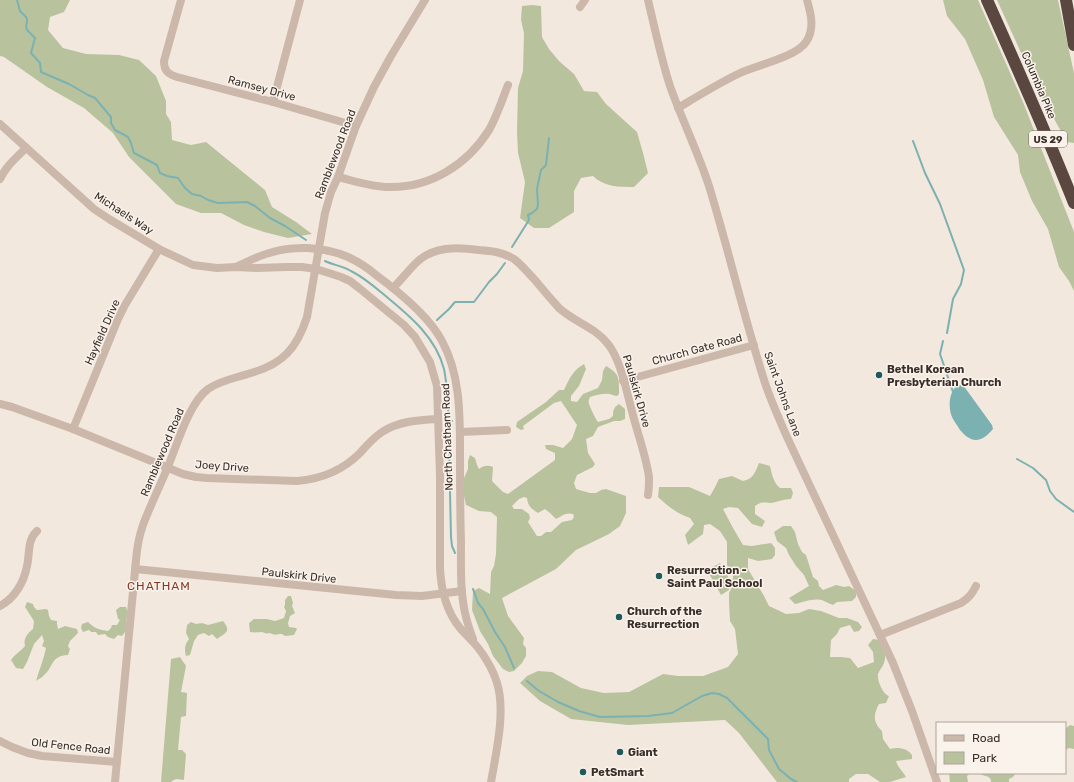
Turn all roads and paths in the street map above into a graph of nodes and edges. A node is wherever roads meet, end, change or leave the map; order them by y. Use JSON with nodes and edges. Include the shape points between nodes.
{"nodes":[{"id":1,"x":181,"y":0,"type":"edge"},
{"id":2,"x":300,"y":0,"type":"edge"},
{"id":3,"x":425,"y":0,"type":"edge"},
{"id":4,"x":648,"y":0,"type":"edge"},
{"id":5,"x":807,"y":0,"type":"edge"},
{"id":6,"x":987,"y":0,"type":"edge"},
{"id":7,"x":1066,"y":0,"type":"edge"},
{"id":8,"x":1074,"y":45,"type":"edge"},
{"id":9,"x":508,"y":85,"type":"dead end"},
{"id":10,"x":273,"y":102,"type":"junction"},
{"id":11,"x":678,"y":108,"type":"junction"},
{"id":12,"x":0,"y":124,"type":"edge"},
{"id":13,"x":356,"y":126,"type":"junction"},
{"id":14,"x":26,"y":148,"type":"junction"},
{"id":15,"x":338,"y":177,"type":"junction"},
{"id":16,"x":0,"y":179,"type":"edge"},
{"id":17,"x":1074,"y":203,"type":"edge"},
{"id":18,"x":319,"y":248,"type":"junction"},
{"id":19,"x":159,"y":249,"type":"junction"},
{"id":20,"x":236,"y":267,"type":"junction"},
{"id":21,"x":316,"y":270,"type":"junction"},
{"id":22,"x":393,"y":288,"type":"junction"},
{"id":23,"x":754,"y":345,"type":"junction"},
{"id":24,"x":624,"y":381,"type":"junction"},
{"id":25,"x":0,"y":404,"type":"edge"},
{"id":26,"x":438,"y":419,"type":"junction"},
{"id":27,"x":73,"y":429,"type":"junction"},
{"id":28,"x":507,"y":430,"type":"dead end"},
{"id":29,"x":460,"y":432,"type":"junction"},
{"id":30,"x":168,"y":468,"type":"junction"},
{"id":31,"x":648,"y":495,"type":"dead end"},
{"id":32,"x":37,"y":531,"type":"dead end"},
{"id":33,"x":135,"y":569,"type":"junction"},
{"id":34,"x":976,"y":586,"type":"dead end"},
{"id":35,"x":462,"y":592,"type":"junction"},
{"id":36,"x":443,"y":593,"type":"junction"},
{"id":37,"x":0,"y":606,"type":"edge"},
{"id":38,"x":880,"y":635,"type":"junction"},
{"id":39,"x":473,"y":642,"type":"junction"},
{"id":40,"x":0,"y":741,"type":"edge"},
{"id":41,"x":117,"y":762,"type":"junction"},
{"id":42,"x":115,"y":782,"type":"edge"},
{"id":43,"x":491,"y":782,"type":"edge"},
{"id":44,"x":937,"y":782,"type":"edge"}],
"edges":[{"from":1,"to":10,"type":"street","name":"Ramsey Drive","via":[[165,54],[167,72],[177,77]]},
{"from":2,"to":10,"type":"street"},
{"from":3,"to":13,"type":"street","name":"Ramblewood Road","via":[[374,87]]},
{"from":4,"to":11,"type":"street","name":"Saint Johns Lane","via":[[663,65]]},
{"from":5,"to":11,"type":"street","via":[[811,16],[810,34],[800,48],[792,54],[740,73]]},
{"from":6,"to":17,"type":"highway","name":"Columbia Pike","number":"US 29"},
{"from":7,"to":8,"type":"highway"},
{"from":9,"to":15,"type":"street","via":[[489,130],[457,166],[444,174],[418,184],[388,187]]},
{"from":10,"to":13,"type":"street","name":"Ramsey Drive"},
{"from":11,"to":23,"type":"street","name":"Saint Johns Lane","via":[[709,186]]},
{"from":12,"to":14,"type":"street","name":"Michaels Way"},
{"from":13,"to":15,"type":"street","name":"Ramblewood Road"},
{"from":14,"to":16,"type":"street","via":[[9,165]]},
{"from":14,"to":19,"type":"street","name":"Michaels Way","via":[[94,208]]},
{"from":15,"to":18,"type":"street","name":"Ramblewood Road","via":[[328,202]]},
{"from":18,"to":20,"type":"street","name":"Michaels Way","via":[[289,249],[265,254]]},
{"from":18,"to":21,"type":"street","name":"Ramblewood Road"},
{"from":18,"to":22,"type":"street","name":"North Chatham Road","via":[[359,262]]},
{"from":19,"to":20,"type":"street","name":"Michaels Way","via":[[193,265]]},
{"from":19,"to":27,"type":"street","name":"Hayfield Drive","via":[[118,319]]},
{"from":20,"to":21,"type":"street","name":"Michaels Way","via":[[302,267]]},
{"from":21,"to":26,"type":"street","name":"North Chatham Road","via":[[350,281],[415,337],[434,374]]},
{"from":21,"to":30,"type":"street","name":"Ramblewood Road","via":[[307,316],[297,343],[288,354],[264,369],[230,378],[207,390],[192,408]]},
{"from":22,"to":24,"type":"street","name":"Paulskirk Drive","via":[[416,262],[436,251],[461,248],[504,254],[521,265],[566,314],[601,336],[614,353]]},
{"from":22,"to":29,"type":"street","name":"North Chatham Road","via":[[432,326],[449,354],[456,383]]},
{"from":23,"to":24,"type":"street","name":"Church Gate Road"},
{"from":23,"to":38,"type":"street","name":"Saint Johns Lane","via":[[787,437]]},
{"from":24,"to":31,"type":"street","name":"Paulskirk Drive","via":[[647,467]]},
{"from":25,"to":27,"type":"street","name":"Joey Drive"},
{"from":26,"to":30,"type":"street","name":"Joey Drive","via":[[405,422],[383,431],[336,471],[310,480],[196,477]]},
{"from":26,"to":36,"type":"street","name":"North Chatham Road","via":[[440,568]]},
{"from":27,"to":30,"type":"street","name":"Joey Drive"},
{"from":28,"to":29,"type":"street"},
{"from":29,"to":35,"type":"street","name":"North Chatham Road"},
{"from":30,"to":33,"type":"street","name":"Ramblewood Road","via":[[143,525]]},
{"from":32,"to":37,"type":"street","via":[[29,545],[27,567],[20,586],[6,603]]},
{"from":33,"to":36,"type":"street","name":"Paulskirk Drive","via":[[396,595],[422,596]]},
{"from":33,"to":41,"type":"street","name":"Ramblewood Road"},
{"from":34,"to":38,"type":"street","via":[[972,594],[961,603]]},
{"from":35,"to":36,"type":"street","name":"Paulskirk Drive"},
{"from":35,"to":39,"type":"street","name":"North Chatham Road"},
{"from":36,"to":39,"type":"street","name":"North Chatham Road","via":[[451,614]]},
{"from":38,"to":44,"type":"street","name":"Saint Johns Lane","via":[[904,689]]},
{"from":39,"to":43,"type":"street","name":"North Chatham Road","via":[[493,673],[500,693],[500,724]]},
{"from":40,"to":41,"type":"street","name":"Old Fence Road","via":[[42,756]]},
{"from":41,"to":42,"type":"street","name":"Ramblewood Road"}]}
